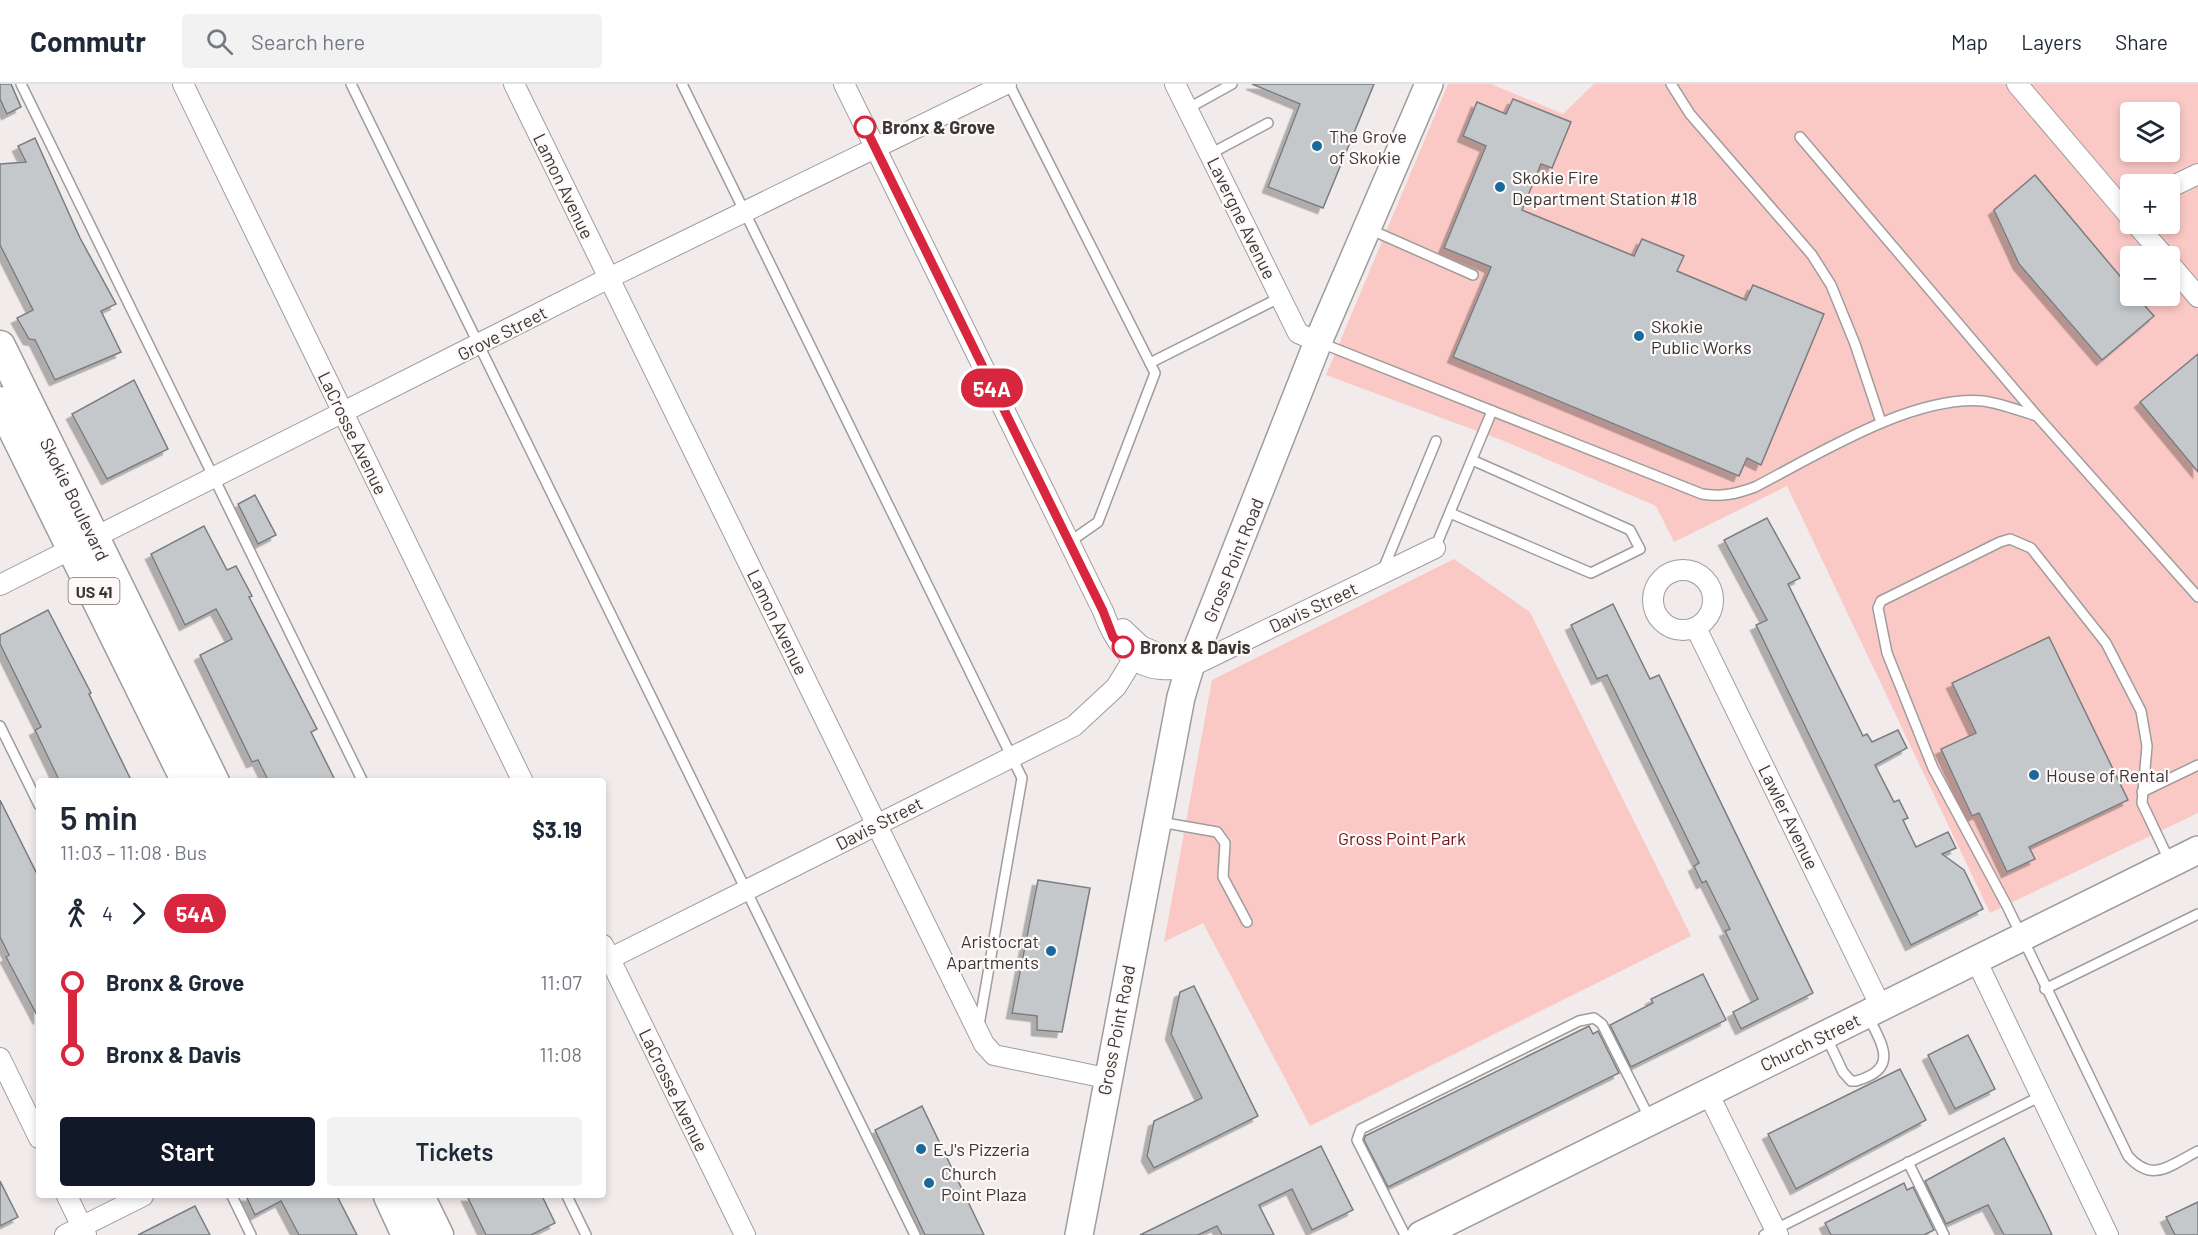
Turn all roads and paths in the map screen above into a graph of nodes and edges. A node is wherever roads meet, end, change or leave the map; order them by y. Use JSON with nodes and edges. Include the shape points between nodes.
{"nodes":[{"id":1,"x":21,"y":84,"type":"edge"},
{"id":2,"x":183,"y":84,"type":"edge"},
{"id":3,"x":351,"y":84,"type":"edge"},
{"id":4,"x":514,"y":84,"type":"edge"},
{"id":5,"x":682,"y":84,"type":"edge"},
{"id":6,"x":844,"y":84,"type":"edge"},
{"id":7,"x":1007,"y":84,"type":"edge"},
{"id":8,"x":1175,"y":84,"type":"edge"},
{"id":9,"x":1233,"y":84,"type":"edge"},
{"id":10,"x":1429,"y":84,"type":"edge"},
{"id":11,"x":1671,"y":84,"type":"edge"},
{"id":12,"x":2017,"y":84,"type":"edge"},
{"id":13,"x":1187,"y":109,"type":"junction"},
{"id":14,"x":1268,"y":123,"type":"dead end"},
{"id":15,"x":1800,"y":137,"type":"dead end"},
{"id":16,"x":875,"y":148,"type":"junction"},
{"id":17,"x":1210,"y":154,"type":"junction"},
{"id":18,"x":2198,"y":174,"type":"edge"},
{"id":19,"x":2180,"y":183,"type":"edge"},
{"id":20,"x":2120,"y":203,"type":"edge"},
{"id":21,"x":745,"y":212,"type":"junction"},
{"id":22,"x":1367,"y":228,"type":"junction"},
{"id":23,"x":2146,"y":234,"type":"edge"},
{"id":24,"x":2156,"y":246,"type":"edge"},
{"id":25,"x":1473,"y":275,"type":"dead end"},
{"id":26,"x":2180,"y":276,"type":"edge"},
{"id":27,"x":609,"y":278,"type":"junction"},
{"id":28,"x":1281,"y":297,"type":"junction"},
{"id":29,"x":2198,"y":297,"type":"edge"},
{"id":30,"x":1318,"y":342,"type":"junction"},
{"id":31,"x":0,"y":346,"type":"edge"},
{"id":32,"x":478,"y":346,"type":"junction"},
{"id":33,"x":1149,"y":363,"type":"junction"},
{"id":34,"x":0,"y":402,"type":"edge"},
{"id":35,"x":1492,"y":411,"type":"junction"},
{"id":36,"x":343,"y":412,"type":"junction"},
{"id":37,"x":2037,"y":416,"type":"junction"},
{"id":38,"x":1881,"y":422,"type":"junction"},
{"id":39,"x":1437,"y":441,"type":"dead end"},
{"id":40,"x":1472,"y":460,"type":"junction"},
{"id":41,"x":214,"y":477,"type":"junction"},
{"id":42,"x":1450,"y":513,"type":"junction"},
{"id":43,"x":83,"y":543,"type":"junction"},
{"id":44,"x":1068,"y":543,"type":"junction"},
{"id":45,"x":1435,"y":548,"type":"joint"},
{"id":46,"x":1381,"y":575,"type":"junction"},
{"id":47,"x":0,"y":585,"type":"edge"},
{"id":48,"x":2198,"y":597,"type":"edge"},
{"id":49,"x":1103,"y":611,"type":"junction"},
{"id":50,"x":1696,"y":628,"type":"dead end"},
{"id":51,"x":1134,"y":658,"type":"junction"},
{"id":52,"x":1190,"y":667,"type":"junction"},
{"id":53,"x":0,"y":726,"type":"edge"},
{"id":54,"x":1011,"y":756,"type":"junction"},
{"id":55,"x":2198,"y":765,"type":"edge"},
{"id":56,"x":185,"y":778,"type":"edge"},
{"id":57,"x":212,"y":778,"type":"edge"},
{"id":58,"x":361,"y":778,"type":"edge"},
{"id":59,"x":521,"y":778,"type":"edge"},
{"id":60,"x":2142,"y":792,"type":"junction"},
{"id":61,"x":36,"y":799,"type":"edge"},
{"id":62,"x":1157,"y":822,"type":"junction"},
{"id":63,"x":877,"y":823,"type":"junction"},
{"id":64,"x":2198,"y":850,"type":"edge"},
{"id":65,"x":2170,"y":863,"type":"junction"},
{"id":66,"x":746,"y":890,"type":"junction"},
{"id":67,"x":2198,"y":914,"type":"edge"},
{"id":68,"x":1247,"y":922,"type":"dead end"},
{"id":69,"x":2020,"y":938,"type":"junction"},
{"id":70,"x":606,"y":955,"type":"edge"},
{"id":71,"x":606,"y":957,"type":"edge"},
{"id":72,"x":1976,"y":960,"type":"junction"},
{"id":73,"x":2045,"y":989,"type":"junction"},
{"id":74,"x":1874,"y":1010,"type":"junction"},
{"id":75,"x":978,"y":1032,"type":"junction"},
{"id":76,"x":1825,"y":1035,"type":"junction"},
{"id":77,"x":0,"y":1058,"type":"edge"},
{"id":78,"x":1106,"y":1078,"type":"junction"},
{"id":79,"x":1708,"y":1093,"type":"junction"},
{"id":80,"x":2041,"y":1096,"type":"junction"},
{"id":81,"x":1651,"y":1121,"type":"junction"},
{"id":82,"x":36,"y":1132,"type":"edge"},
{"id":83,"x":2198,"y":1151,"type":"edge"},
{"id":84,"x":1908,"y":1162,"type":"junction"},
{"id":85,"x":68,"y":1198,"type":"edge"},
{"id":86,"x":139,"y":1198,"type":"edge"},
{"id":87,"x":233,"y":1198,"type":"edge"},
{"id":88,"x":389,"y":1198,"type":"edge"},
{"id":89,"x":420,"y":1198,"type":"edge"},
{"id":90,"x":568,"y":1198,"type":"edge"},
{"id":91,"x":78,"y":1232,"type":"edge"},
{"id":92,"x":1772,"y":1233,"type":"edge"},
{"id":93,"x":252,"y":1235,"type":"edge"},
{"id":94,"x":407,"y":1235,"type":"edge"},
{"id":95,"x":438,"y":1235,"type":"edge"},
{"id":96,"x":586,"y":1235,"type":"edge"},
{"id":97,"x":745,"y":1235,"type":"edge"},
{"id":98,"x":915,"y":1235,"type":"edge"},
{"id":99,"x":1078,"y":1235,"type":"edge"},
{"id":100,"x":1405,"y":1235,"type":"edge"},
{"id":101,"x":1421,"y":1235,"type":"edge"},
{"id":102,"x":1944,"y":1235,"type":"edge"},
{"id":103,"x":2108,"y":1235,"type":"edge"}],
"edges":[{"from":1,"to":41,"type":"lane"},
{"from":2,"to":36,"type":"street","name":"LaCrosse Avenue"},
{"from":3,"to":32,"type":"lane"},
{"from":4,"to":27,"type":"street","name":"Lamon Avenue"},
{"from":5,"to":21,"type":"lane"},
{"from":6,"to":16,"type":"street"},
{"from":7,"to":16,"type":"street","name":"Grove Street"},
{"from":7,"to":33,"type":"lane"},
{"from":8,"to":13,"type":"street","name":"Lavergne Avenue"},
{"from":9,"to":13,"type":"lane"},
{"from":10,"to":22,"type":"main road","name":"Gross Point Road"},
{"from":11,"to":38,"type":"lane","via":[[1690,114],[1812,255],[1831,285]]},
{"from":12,"to":20,"type":"street"},
{"from":13,"to":17,"type":"street","name":"Lavergne Avenue"},
{"from":14,"to":17,"type":"lane"},
{"from":15,"to":37,"type":"lane"},
{"from":16,"to":21,"type":"street","name":"Grove Street"},
{"from":16,"to":44,"type":"street"},
{"from":17,"to":28,"type":"street","name":"Lavergne Avenue"},
{"from":18,"to":19,"type":"street"},
{"from":21,"to":27,"type":"street","name":"Grove Street"},
{"from":21,"to":54,"type":"lane"},
{"from":22,"to":25,"type":"lane"},
{"from":22,"to":30,"type":"main road","name":"Gross Point Road"},
{"from":23,"to":24,"type":"street"},
{"from":26,"to":29,"type":"street"},
{"from":27,"to":32,"type":"street","name":"Grove Street"},
{"from":27,"to":63,"type":"street","name":"Lamon Avenue"},
{"from":28,"to":30,"type":"street","name":"Lavergne Avenue","via":[[1298,333]]},
{"from":28,"to":33,"type":"lane"},
{"from":30,"to":35,"type":"lane"},
{"from":30,"to":52,"type":"main road","name":"Gross Point Road"},
{"from":31,"to":43,"type":"main road","name":"Skokie Boulevard","number":"US 41"},
{"from":32,"to":36,"type":"street","name":"Grove Street"},
{"from":32,"to":66,"type":"lane"},
{"from":33,"to":44,"type":"lane","via":[[1155,373],[1098,522]]},
{"from":34,"to":43,"type":"main road","name":"Skokie Boulevard","number":"US 41"},
{"from":35,"to":38,"type":"lane","via":[[1702,494],[1719,496],[1755,487]]},
{"from":35,"to":40,"type":"lane"},
{"from":36,"to":41,"type":"street","name":"Grove Street"},
{"from":36,"to":59,"type":"street","name":"LaCrosse Avenue"},
{"from":37,"to":38,"type":"lane","via":[[1983,401],[1938,405]]},
{"from":37,"to":48,"type":"lane"},
{"from":39,"to":46,"type":"lane"},
{"from":40,"to":42,"type":"lane"},
{"from":40,"to":42,"type":"lane","via":[[1630,530],[1640,549],[1591,573]]},
{"from":41,"to":43,"type":"street","name":"Grove Street"},
{"from":41,"to":58,"type":"lane"},
{"from":42,"to":45,"type":"lane"},
{"from":43,"to":47,"type":"street","name":"Grove Street"},
{"from":43,"to":56,"type":"main road","name":"Skokie Boulevard","number":"US 41"},
{"from":43,"to":57,"type":"main road","name":"Skokie Boulevard","number":"US 41"},
{"from":44,"to":49,"type":"street"},
{"from":45,"to":46,"type":"street","name":"Davis Street"},
{"from":46,"to":52,"type":"street","name":"Davis Street"},
{"from":49,"to":51,"type":"street","via":[[1113,637]]},
{"from":49,"to":52,"type":"street","via":[[1141,646]]},
{"from":50,"to":74,"type":"street","name":"Lawler Avenue"},
{"from":51,"to":52,"type":"street","via":[[1159,669]]},
{"from":51,"to":54,"type":"street","name":"Davis Street","via":[[1116,687],[1074,726]]},
{"from":52,"to":62,"type":"main road","name":"Gross Point Road"},
{"from":53,"to":61,"type":"lane"},
{"from":54,"to":63,"type":"street","name":"Davis Street"},
{"from":54,"to":75,"type":"lane","via":[[1022,778]]},
{"from":55,"to":60,"type":"lane"},
{"from":60,"to":65,"type":"lane","via":[[2142,803]]},
{"from":60,"to":69,"type":"lane","via":[[2147,746],[2141,711],[2106,643],[2031,548],[2010,539],[2000,542],[1881,601],[1878,608],[1887,653],[1933,768],[2007,906]]},
{"from":62,"to":68,"type":"lane","via":[[1217,832],[1225,843],[1223,877]]},
{"from":62,"to":78,"type":"main road","name":"Gross Point Road"},
{"from":63,"to":66,"type":"street","name":"Davis Street"},
{"from":63,"to":75,"type":"street","name":"Lamon Avenue"},
{"from":64,"to":65,"type":"main road","name":"Church Street"},
{"from":65,"to":69,"type":"main road","name":"Church Street"},
{"from":66,"to":70,"type":"street","name":"Davis Street"},
{"from":66,"to":98,"type":"lane"},
{"from":67,"to":73,"type":"lane"},
{"from":69,"to":72,"type":"main road","name":"Church Street"},
{"from":69,"to":73,"type":"lane"},
{"from":71,"to":97,"type":"street","name":"LaCrosse Avenue"},
{"from":72,"to":74,"type":"main road","name":"Church Street"},
{"from":72,"to":80,"type":"street"},
{"from":73,"to":83,"type":"lane","via":[[2136,1165],[2144,1171],[2161,1170]]},
{"from":74,"to":76,"type":"main road","name":"Church Street"},
{"from":74,"to":76,"type":"lane","via":[[1885,1060],[1884,1066],[1869,1076],[1856,1081],[1847,1077]]},
{"from":75,"to":78,"type":"street","name":"Lamon Avenue","via":[[994,1055]]},
{"from":76,"to":79,"type":"main road","name":"Church Street"},
{"from":77,"to":82,"type":"street"},
{"from":78,"to":99,"type":"main road","name":"Gross Point Road"},
{"from":79,"to":81,"type":"main road","name":"Church Street"},
{"from":79,"to":92,"type":"street"},
{"from":80,"to":84,"type":"lane"},
{"from":80,"to":103,"type":"street"},
{"from":81,"to":100,"type":"lane","via":[[1602,1024],[1594,1018],[1579,1021],[1361,1129],[1357,1140]]},
{"from":81,"to":101,"type":"main road","name":"Church Street"},
{"from":84,"to":92,"type":"lane"},
{"from":84,"to":102,"type":"lane"},
{"from":85,"to":91,"type":"street"},
{"from":86,"to":91,"type":"street"},
{"from":87,"to":93,"type":"lane"},
{"from":88,"to":94,"type":"main road"},
{"from":89,"to":95,"type":"main road"},
{"from":90,"to":96,"type":"lane"}]}
